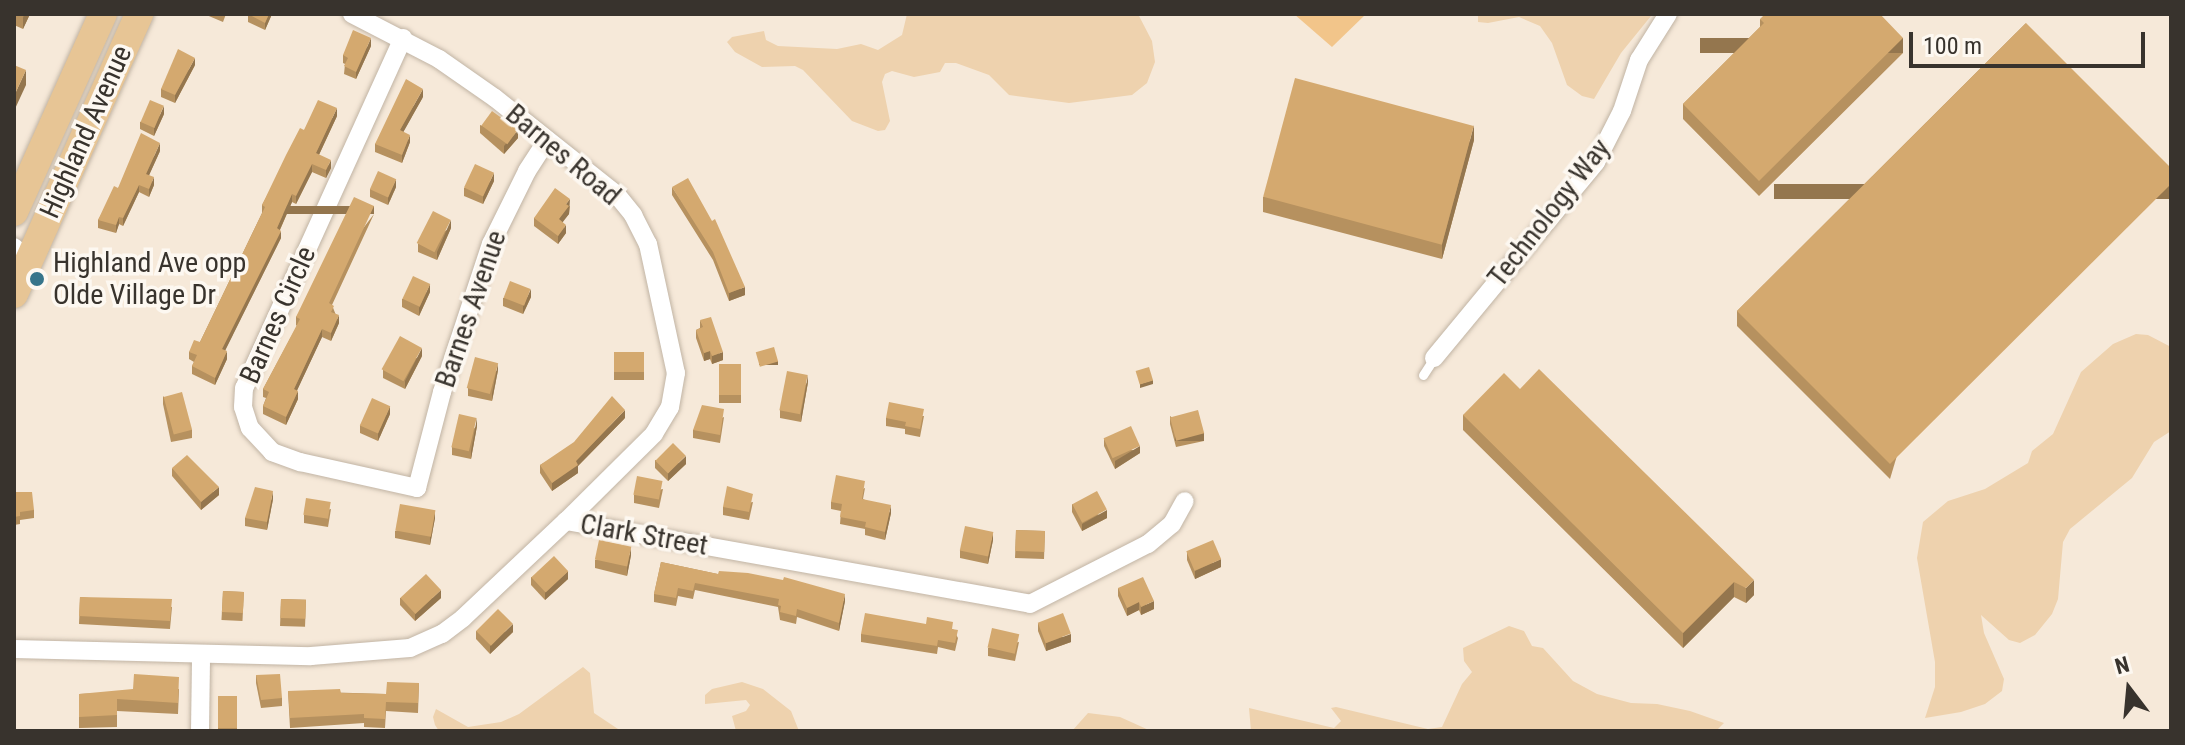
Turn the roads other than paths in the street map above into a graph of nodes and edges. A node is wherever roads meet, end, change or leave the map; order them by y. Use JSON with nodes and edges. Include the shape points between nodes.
{"nodes":[{"id":1,"x":103,"y":14,"type":"edge"},
{"id":2,"x":139,"y":14,"type":"edge"},
{"id":3,"x":352,"y":14,"type":"edge"},
{"id":4,"x":1668,"y":14,"type":"edge"},
{"id":5,"x":403,"y":38,"type":"junction"},
{"id":6,"x":547,"y":140,"type":"junction"},
{"id":7,"x":14,"y":212,"type":"edge"},
{"id":8,"x":19,"y":255,"type":"edge"},
{"id":9,"x":14,"y":294,"type":"edge"},
{"id":10,"x":1434,"y":358,"type":"joint"},
{"id":11,"x":1423,"y":375,"type":"dead end"},
{"id":12,"x":417,"y":488,"type":"joint"},
{"id":13,"x":1185,"y":501,"type":"dead end"},
{"id":14,"x":566,"y":521,"type":"junction"},
{"id":15,"x":14,"y":649,"type":"edge"},
{"id":16,"x":201,"y":655,"type":"junction"},
{"id":17,"x":200,"y":731,"type":"edge"}],
"edges":[{"from":1,"to":7,"type":"main road","name":"Highland Avenue"},
{"from":2,"to":8,"type":"main road","name":"Highland Avenue"},
{"from":3,"to":5,"type":"street","name":"Barnes Road"},
{"from":4,"to":10,"type":"street","name":"Technology Way","via":[[1639,60],[1622,111],[1596,162]]},
{"from":5,"to":6,"type":"street","name":"Barnes Road","via":[[463,75]]},
{"from":5,"to":12,"type":"street","name":"Barnes Circle","via":[[243,397],[250,428],[272,452]]},
{"from":6,"to":12,"type":"street","name":"Barnes Avenue","via":[[491,244]]},
{"from":6,"to":14,"type":"street","name":"Barnes Road","via":[[617,195],[642,229],[676,373],[670,407],[654,434]]},
{"from":8,"to":9,"type":"main road","name":"Highland Avenue"},
{"from":10,"to":11,"type":"lane"},
{"from":13,"to":14,"type":"street","name":"Clark Street","via":[[1172,524],[1148,544],[1030,604]]},
{"from":14,"to":16,"type":"street","name":"Clark Street","via":[[463,618],[425,643],[393,651],[311,656]]},
{"from":15,"to":16,"type":"street","name":"Clark Street"},
{"from":16,"to":17,"type":"street"}]}
